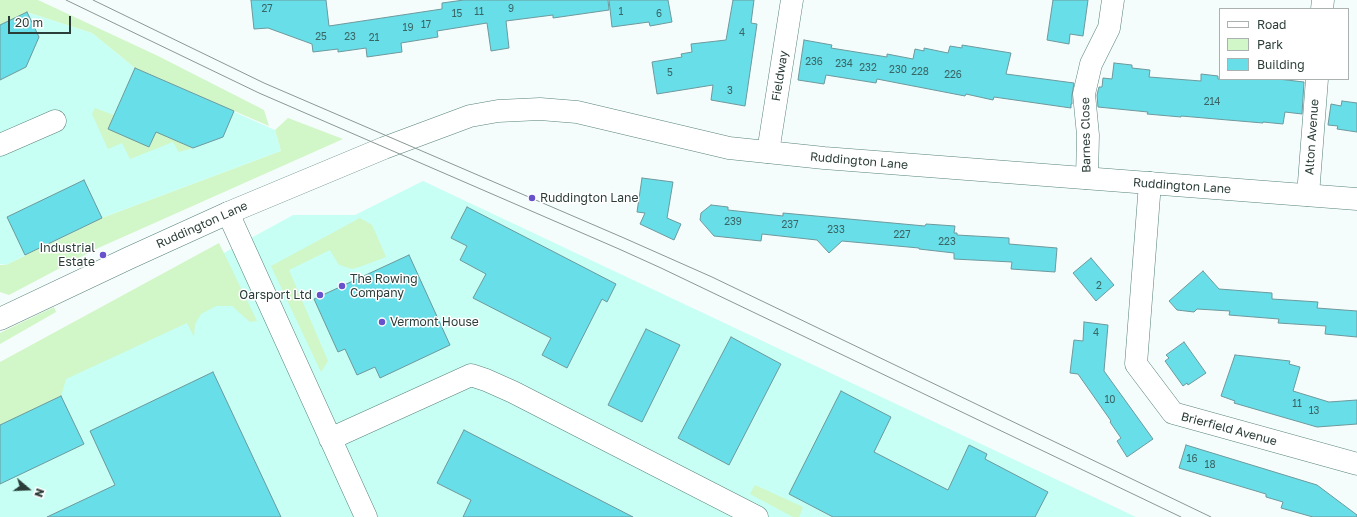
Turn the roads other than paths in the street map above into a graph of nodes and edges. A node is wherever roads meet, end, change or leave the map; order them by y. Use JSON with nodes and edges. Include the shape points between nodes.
{"nodes":[{"id":1,"x":792,"y":0,"type":"edge"},
{"id":2,"x":1113,"y":0,"type":"edge"},
{"id":3,"x":1317,"y":80,"type":"edge"},
{"id":4,"x":54,"y":121,"type":"dead end"},
{"id":5,"x":0,"y":145,"type":"edge"},
{"id":6,"x":768,"y":152,"type":"junction"},
{"id":7,"x":1087,"y":178,"type":"junction"},
{"id":8,"x":1150,"y":183,"type":"junction"},
{"id":9,"x":1308,"y":195,"type":"junction"},
{"id":10,"x":1357,"y":199,"type":"edge"},
{"id":11,"x":228,"y":213,"type":"junction"},
{"id":12,"x":0,"y":319,"type":"edge"},
{"id":13,"x":330,"y":439,"type":"junction"},
{"id":14,"x":1357,"y":464,"type":"edge"},
{"id":15,"x":366,"y":517,"type":"edge"},
{"id":16,"x":757,"y":517,"type":"edge"}],
"edges":[{"from":1,"to":6,"type":"street","name":"Fieldway"},
{"from":2,"to":7,"type":"street","name":"Barnes Close","via":[[1108,28],[1091,64],[1084,94],[1088,135]]},
{"from":3,"to":9,"type":"street","name":"Alton Avenue"},
{"from":4,"to":5,"type":"street"},
{"from":6,"to":7,"type":"street","name":"Ruddington Lane"},
{"from":6,"to":11,"type":"street","name":"Ruddington Lane","via":[[729,148],[577,112],[540,109],[498,111],[470,116],[399,141]]},
{"from":7,"to":8,"type":"street","name":"Ruddington Lane"},
{"from":8,"to":9,"type":"street","name":"Ruddington Lane"},
{"from":8,"to":14,"type":"street","name":"Brierfield Avenue","via":[[1136,364],[1172,413]]},
{"from":9,"to":10,"type":"street","name":"Ruddington Lane"},
{"from":11,"to":12,"type":"street","name":"Ruddington Lane"},
{"from":11,"to":13,"type":"street"},
{"from":13,"to":15,"type":"street"},
{"from":13,"to":16,"type":"street","via":[[471,375],[513,392]]}]}
